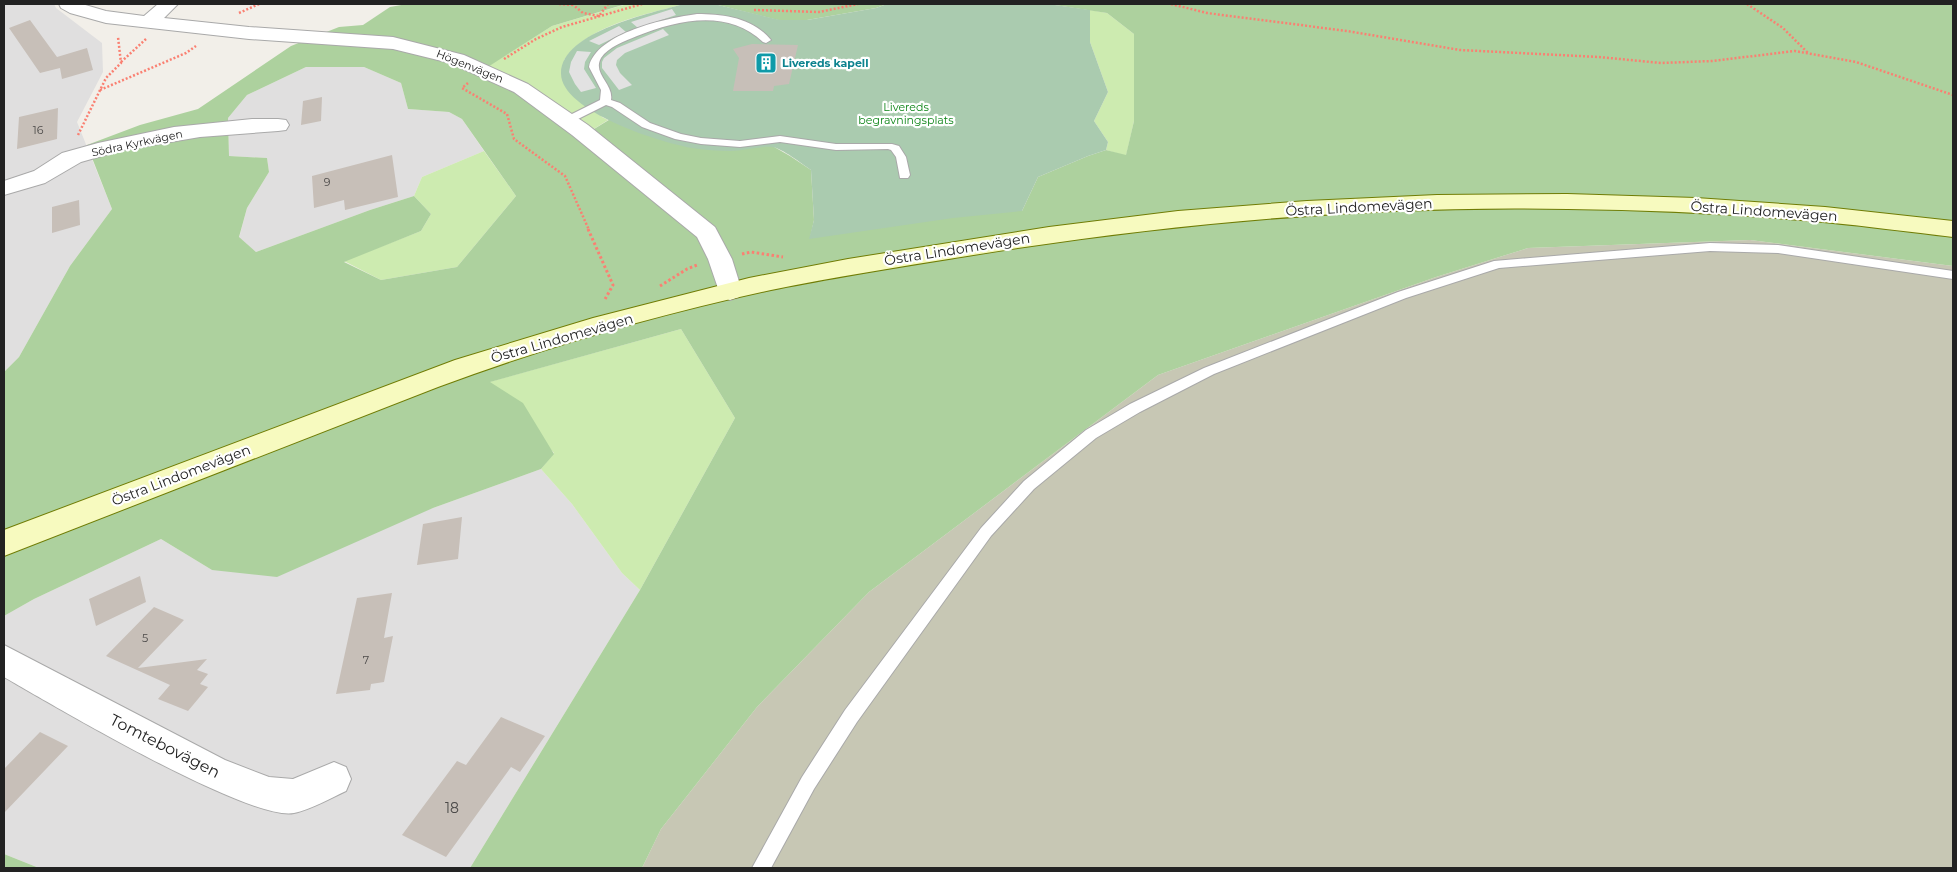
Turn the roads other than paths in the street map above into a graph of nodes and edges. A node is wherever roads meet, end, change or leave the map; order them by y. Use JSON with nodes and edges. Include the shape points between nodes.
{"nodes":[{"id":1,"x":68,"y":4,"type":"edge"},
{"id":2,"x":170,"y":4,"type":"edge"},
{"id":3,"x":148,"y":22,"type":"junction"},
{"id":4,"x":766,"y":40,"type":"dead end"},
{"id":5,"x":605,"y":102,"type":"junction"},
{"id":6,"x":566,"y":121,"type":"junction"},
{"id":7,"x":278,"y":125,"type":"dead end"},
{"id":8,"x":904,"y":175,"type":"dead end"},
{"id":9,"x":4,"y":188,"type":"edge"},
{"id":10,"x":1953,"y":229,"type":"edge"},
{"id":11,"x":1953,"y":275,"type":"edge"},
{"id":12,"x":730,"y":291,"type":"junction"},
{"id":13,"x":4,"y":543,"type":"edge"},
{"id":14,"x":4,"y":660,"type":"edge"},
{"id":15,"x":334,"y":779,"type":"dead end"},
{"id":16,"x":761,"y":868,"type":"edge"}],
"edges":[{"from":1,"to":3,"type":"street","via":[[82,11]]},
{"from":2,"to":3,"type":"street"},
{"from":3,"to":6,"type":"street","name":"Högenvägen","via":[[393,43],[457,59],[484,71],[521,88]]},
{"from":4,"to":5,"type":"lane","via":[[752,27],[715,17],[689,17],[660,24],[620,40],[598,55],[593,69],[606,88]]},
{"from":5,"to":6,"type":"lane"},
{"from":5,"to":8,"type":"lane","via":[[616,105],[646,125],[701,141],[740,144],[780,139],[836,147],[888,146],[895,148],[901,157]]},
{"from":6,"to":12,"type":"street","name":"Högenvägen","via":[[707,233],[720,259]]},
{"from":7,"to":9,"type":"street","name":"Södra Kyrkvägen","via":[[220,128],[126,143],[64,161],[46,174]]},
{"from":10,"to":12,"type":"street","name":"Östra Lindomevägen","via":[[1791,212],[1673,205],[1524,202],[1343,205],[1080,230],[959,248]]},
{"from":11,"to":16,"type":"lane","via":[[1778,249],[1710,247],[1498,264],[1446,279],[1209,371],[1091,434],[1029,485],[986,532],[851,716],[808,783]]},
{"from":12,"to":13,"type":"street","name":"Östra Lindomevägen","via":[[461,368]]},
{"from":14,"to":15,"type":"street","name":"Tomtebovägen","via":[[198,764],[268,794],[293,796]]}]}
